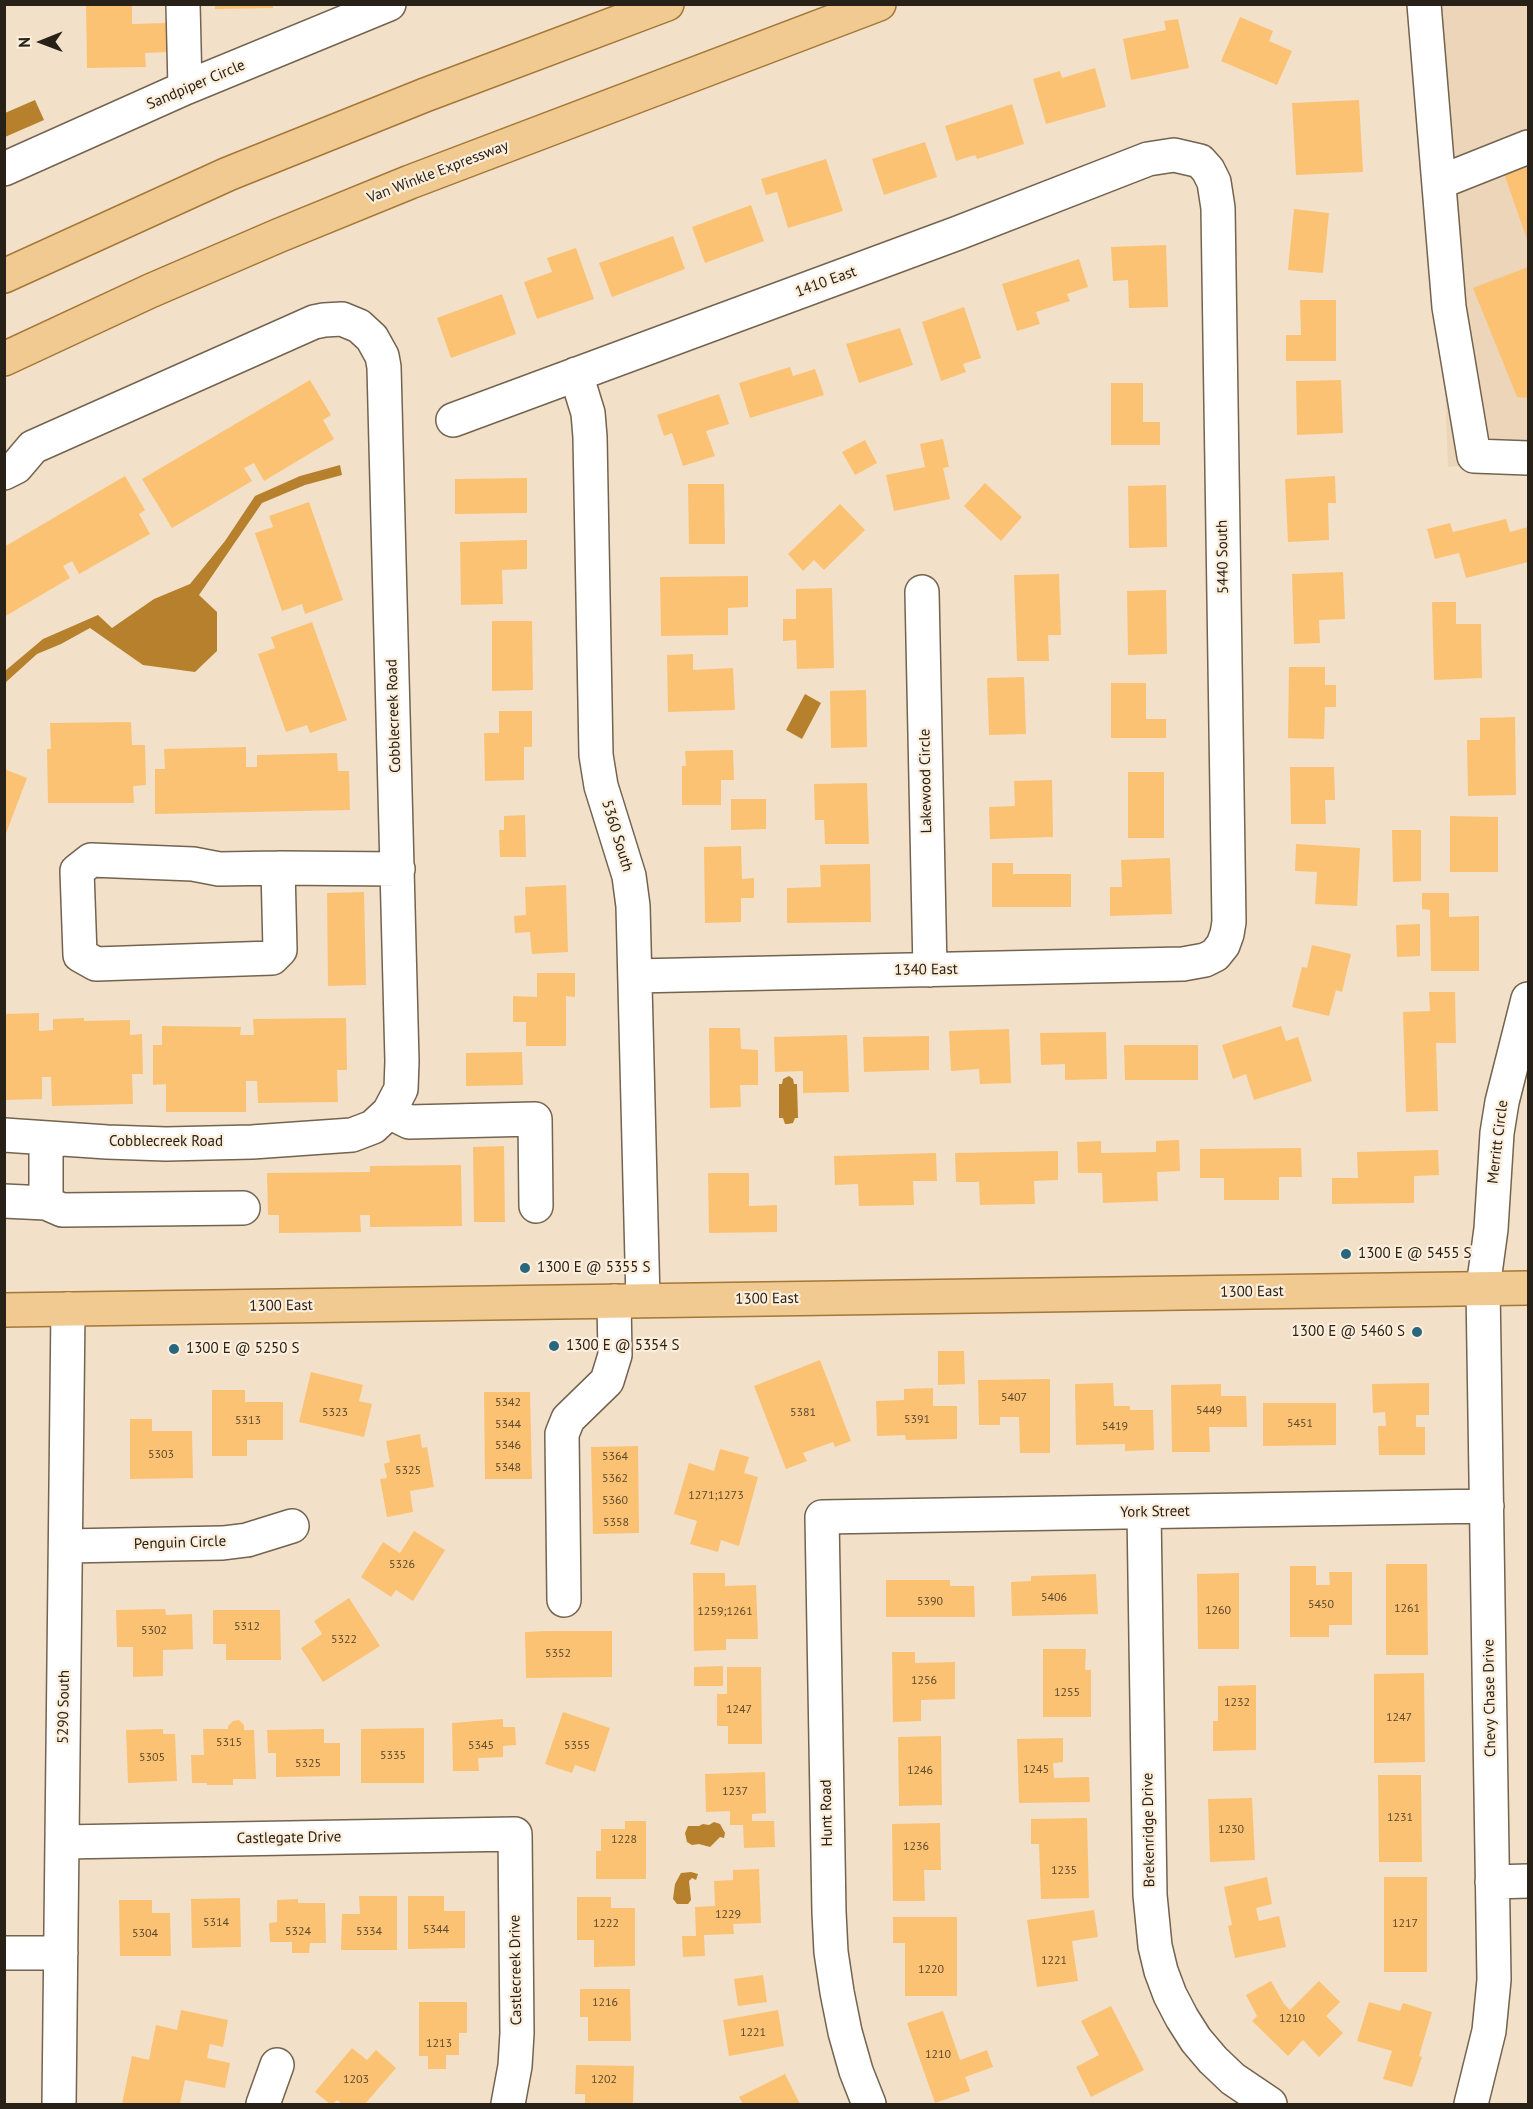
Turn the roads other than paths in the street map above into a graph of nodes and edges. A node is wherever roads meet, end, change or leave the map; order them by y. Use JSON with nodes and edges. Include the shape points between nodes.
{"nodes":[{"id":1,"x":183,"y":4,"type":"edge"},
{"id":2,"x":389,"y":4,"type":"edge"},
{"id":3,"x":667,"y":4,"type":"edge"},
{"id":4,"x":879,"y":4,"type":"edge"},
{"id":5,"x":1424,"y":4,"type":"edge"},
{"id":6,"x":184,"y":88,"type":"junction"},
{"id":7,"x":1528,"y":147,"type":"edge"},
{"id":8,"x":1200,"y":161,"type":"joint"},
{"id":9,"x":4,"y":169,"type":"edge"},
{"id":10,"x":1440,"y":182,"type":"junction"},
{"id":11,"x":4,"y":276,"type":"edge"},
{"id":12,"x":4,"y":359,"type":"edge"},
{"id":13,"x":576,"y":374,"type":"junction"},
{"id":14,"x":453,"y":420,"type":"dead end"},
{"id":15,"x":1528,"y":458,"type":"edge"},
{"id":16,"x":4,"y":473,"type":"edge"},
{"id":17,"x":922,"y":592,"type":"dead end"},
{"id":18,"x":278,"y":868,"type":"junction"},
{"id":19,"x":398,"y":869,"type":"junction"},
{"id":20,"x":1215,"y":955,"type":"joint"},
{"id":21,"x":930,"y":969,"type":"junction"},
{"id":22,"x":635,"y":976,"type":"junction"},
{"id":23,"x":1528,"y":999,"type":"edge"},
{"id":24,"x":389,"y":1112,"type":"junction"},
{"id":25,"x":4,"y":1135,"type":"edge"},
{"id":26,"x":46,"y":1138,"type":"junction"},
{"id":27,"x":4,"y":1201,"type":"edge"},
{"id":28,"x":46,"y":1203,"type":"junction"},
{"id":29,"x":536,"y":1206,"type":"dead end"},
{"id":30,"x":243,"y":1208,"type":"dead end"},
{"id":31,"x":1483,"y":1288,"type":"junction"},
{"id":32,"x":1528,"y":1288,"type":"edge"},
{"id":33,"x":629,"y":1301,"type":"junction"},
{"id":34,"x":68,"y":1309,"type":"junction"},
{"id":35,"x":4,"y":1310,"type":"edge"},
{"id":36,"x":1487,"y":1506,"type":"junction"},
{"id":37,"x":1144,"y":1512,"type":"junction"},
{"id":38,"x":822,"y":1517,"type":"joint"},
{"id":39,"x":292,"y":1526,"type":"dead end"},
{"id":40,"x":66,"y":1546,"type":"junction"},
{"id":41,"x":564,"y":1600,"type":"dead end"},
{"id":42,"x":515,"y":1834,"type":"joint"},
{"id":43,"x":63,"y":1842,"type":"junction"},
{"id":44,"x":1492,"y":1881,"type":"junction"},
{"id":45,"x":1528,"y":1881,"type":"edge"},
{"id":46,"x":4,"y":1953,"type":"edge"},
{"id":47,"x":61,"y":1953,"type":"junction"},
{"id":48,"x":278,"y":2065,"type":"dead end"},
{"id":49,"x":59,"y":2104,"type":"edge"},
{"id":50,"x":263,"y":2104,"type":"edge"},
{"id":51,"x":508,"y":2104,"type":"edge"},
{"id":52,"x":868,"y":2104,"type":"edge"},
{"id":53,"x":1270,"y":2104,"type":"edge"},
{"id":54,"x":1471,"y":2104,"type":"edge"}],
"edges":[{"from":1,"to":6,"type":"street"},
{"from":2,"to":6,"type":"street","name":"Sandpiper Circle"},
{"from":3,"to":11,"type":"main road","via":[[228,174]]},
{"from":4,"to":12,"type":"main road","name":"Van Winkle Expressway","via":[[302,226]]},
{"from":5,"to":10,"type":"street"},
{"from":6,"to":9,"type":"street","name":"Sandpiper Circle"},
{"from":7,"to":10,"type":"street"},
{"from":8,"to":13,"type":"street","name":"1410 East","via":[[1174,155],[1148,159]]},
{"from":8,"to":20,"type":"street","name":"5440 South","via":[[1214,182],[1218,208],[1229,922]]},
{"from":10,"to":15,"type":"street","via":[[1449,307],[1474,456]]},
{"from":13,"to":14,"type":"street","name":"1410 East"},
{"from":13,"to":22,"type":"street","name":"5360 South","via":[[588,413],[590,437],[596,755],[629,876]]},
{"from":16,"to":19,"type":"street","name":"Cobblecreek Road","via":[[16,467],[33,447],[314,322],[342,319],[366,331],[378,346],[384,367]]},
{"from":17,"to":21,"type":"street","name":"Lakewood Circle"},
{"from":18,"to":18,"type":"street","via":[[219,869],[193,864],[92,860],[77,871],[80,955],[96,964],[272,957],[280,950]]},
{"from":18,"to":19,"type":"street"},
{"from":19,"to":24,"type":"street","name":"Cobblecreek Road","via":[[402,1080]]},
{"from":20,"to":21,"type":"street","name":"1340 East","via":[[1183,964]]},
{"from":21,"to":22,"type":"street","name":"1340 East"},
{"from":22,"to":33,"type":"street","name":"5360 South"},
{"from":23,"to":31,"type":"street","name":"Merritt Circle","via":[[1497,1133]]},
{"from":24,"to":26,"type":"street","name":"Cobblecreek Road","via":[[373,1127],[336,1137],[166,1144]]},
{"from":24,"to":29,"type":"street","via":[[409,1122],[535,1119]]},
{"from":25,"to":26,"type":"street","name":"Cobblecreek Road"},
{"from":26,"to":28,"type":"street"},
{"from":27,"to":28,"type":"street"},
{"from":28,"to":30,"type":"street","via":[[62,1210]]},
{"from":31,"to":32,"type":"main road","name":"1300 East"},
{"from":31,"to":33,"type":"main road","name":"1300 East"},
{"from":31,"to":36,"type":"street","name":"Chevy Chase Drive"},
{"from":33,"to":34,"type":"main road","name":"1300 East"},
{"from":33,"to":41,"type":"street","name":"5360 South","via":[[607,1381],[568,1419],[562,1434]]},
{"from":34,"to":35,"type":"main road","name":"1300 East"},
{"from":34,"to":40,"type":"street","name":"5290 South"},
{"from":36,"to":37,"type":"street","name":"York Street"},
{"from":36,"to":44,"type":"street","name":"Chevy Chase Drive"},
{"from":37,"to":38,"type":"street","name":"York Street"},
{"from":37,"to":53,"type":"street","name":"Brekenridge Drive","via":[[1150,1895],[1155,1946],[1170,1995],[1196,2040],[1233,2079]]},
{"from":38,"to":52,"type":"street","name":"Hunt Road","via":[[831,1952],[845,2032]]},
{"from":39,"to":40,"type":"street","name":"Penguin Circle","via":[[223,1543]]},
{"from":40,"to":43,"type":"street","name":"5290 South"},
{"from":42,"to":43,"type":"street","name":"Castlegate Drive"},
{"from":42,"to":51,"type":"street","name":"Castlecreek Drive","via":[[517,2050]]},
{"from":43,"to":47,"type":"street","name":"5290 South"},
{"from":44,"to":45,"type":"street"},
{"from":44,"to":54,"type":"street","name":"Chevy Chase Drive","via":[[1492,2010]]},
{"from":46,"to":47,"type":"street"},
{"from":47,"to":49,"type":"street","name":"5290 South"},
{"from":48,"to":50,"type":"street"}]}
